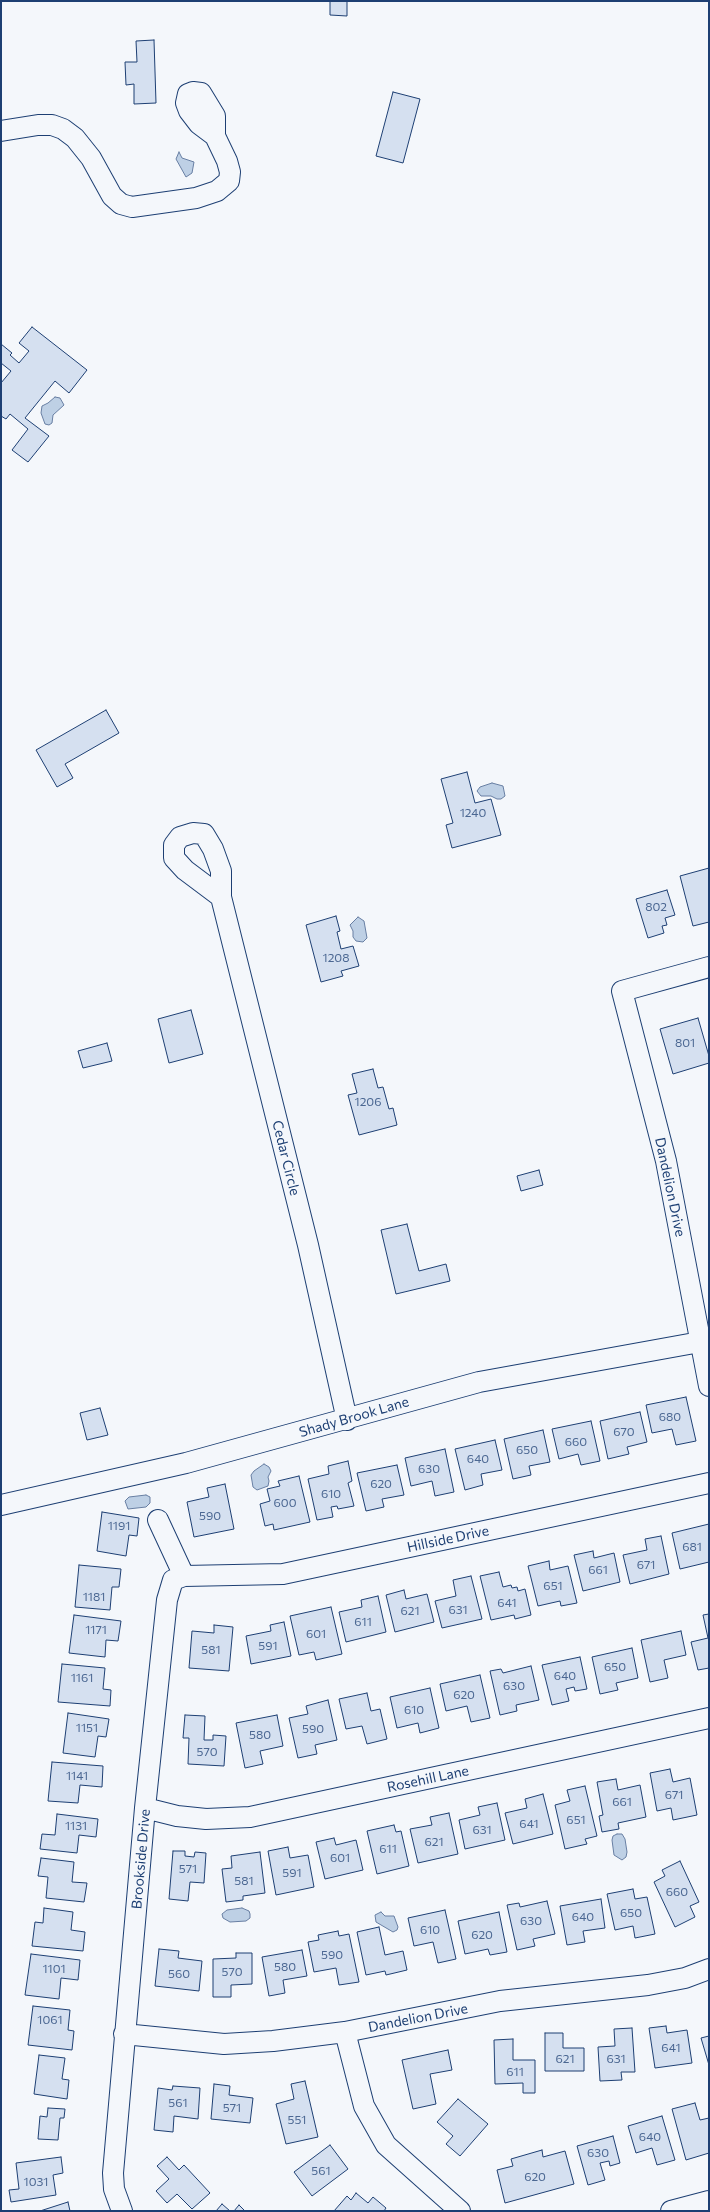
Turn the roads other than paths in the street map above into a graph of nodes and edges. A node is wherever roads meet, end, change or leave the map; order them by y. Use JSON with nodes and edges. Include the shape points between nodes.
{"nodes":[{"id":1,"x":1,"y":131,"type":"edge"},
{"id":2,"x":215,"y":136,"type":"dead end"},
{"id":3,"x":221,"y":897,"type":"dead end"},
{"id":4,"x":709,"y":967,"type":"edge"},
{"id":5,"x":705,"y":1340,"type":"edge"},
{"id":6,"x":709,"y":1386,"type":"edge"},
{"id":7,"x":347,"y":1420,"type":"junction"},
{"id":8,"x":709,"y":1483,"type":"edge"},
{"id":9,"x":1,"y":1504,"type":"edge"},
{"id":10,"x":158,"y":1520,"type":"dead end"},
{"id":11,"x":184,"y":1576,"type":"junction"},
{"id":12,"x":709,"y":1718,"type":"edge"},
{"id":13,"x":145,"y":1808,"type":"junction"},
{"id":14,"x":709,"y":1969,"type":"edge"},
{"id":15,"x":345,"y":2032,"type":"junction"},
{"id":16,"x":124,"y":2034,"type":"junction"},
{"id":17,"x":709,"y":2201,"type":"edge"},
{"id":18,"x":122,"y":2211,"type":"edge"},
{"id":19,"x":460,"y":2211,"type":"edge"},
{"id":20,"x":672,"y":2211,"type":"edge"}],
"edges":[{"from":1,"to":2,"type":"street","via":[[38,125],[64,128],[91,158],[112,196],[121,204],[132,207],[196,198],[217,191],[229,181],[227,161]]},
{"from":3,"to":7,"type":"street","name":"Cedar Circle","via":[[308,1245]]},
{"from":4,"to":5,"type":"street","name":"Dandelion Drive","via":[[622,991],[666,1161]]},
{"from":5,"to":6,"type":"street","name":"Dandelion Drive"},
{"from":5,"to":7,"type":"street","name":"Shady Brook Lane","via":[[479,1382]]},
{"from":7,"to":9,"type":"street","name":"Shady Brook Lane","via":[[186,1463]]},
{"from":8,"to":11,"type":"street","name":"Hillside Drive","via":[[283,1574]]},
{"from":10,"to":11,"type":"street"},
{"from":11,"to":13,"type":"street","name":"Brookside Drive","via":[[173,1580],[167,1600]]},
{"from":12,"to":13,"type":"street","name":"Rosehill Lane","via":[[250,1817],[206,1819],[177,1816]]},
{"from":13,"to":16,"type":"street","name":"Brookside Drive"},
{"from":14,"to":15,"type":"street","name":"Dandelion Drive","via":[[685,1978],[648,1985],[500,2001]]},
{"from":15,"to":16,"type":"street","name":"Dandelion Drive","via":[[224,2044]]},
{"from":15,"to":19,"type":"street","via":[[364,2106],[386,2145]]},
{"from":16,"to":18,"type":"street","name":"Brookside Drive","via":[[113,2172],[114,2189]]},
{"from":17,"to":20,"type":"street"}]}
